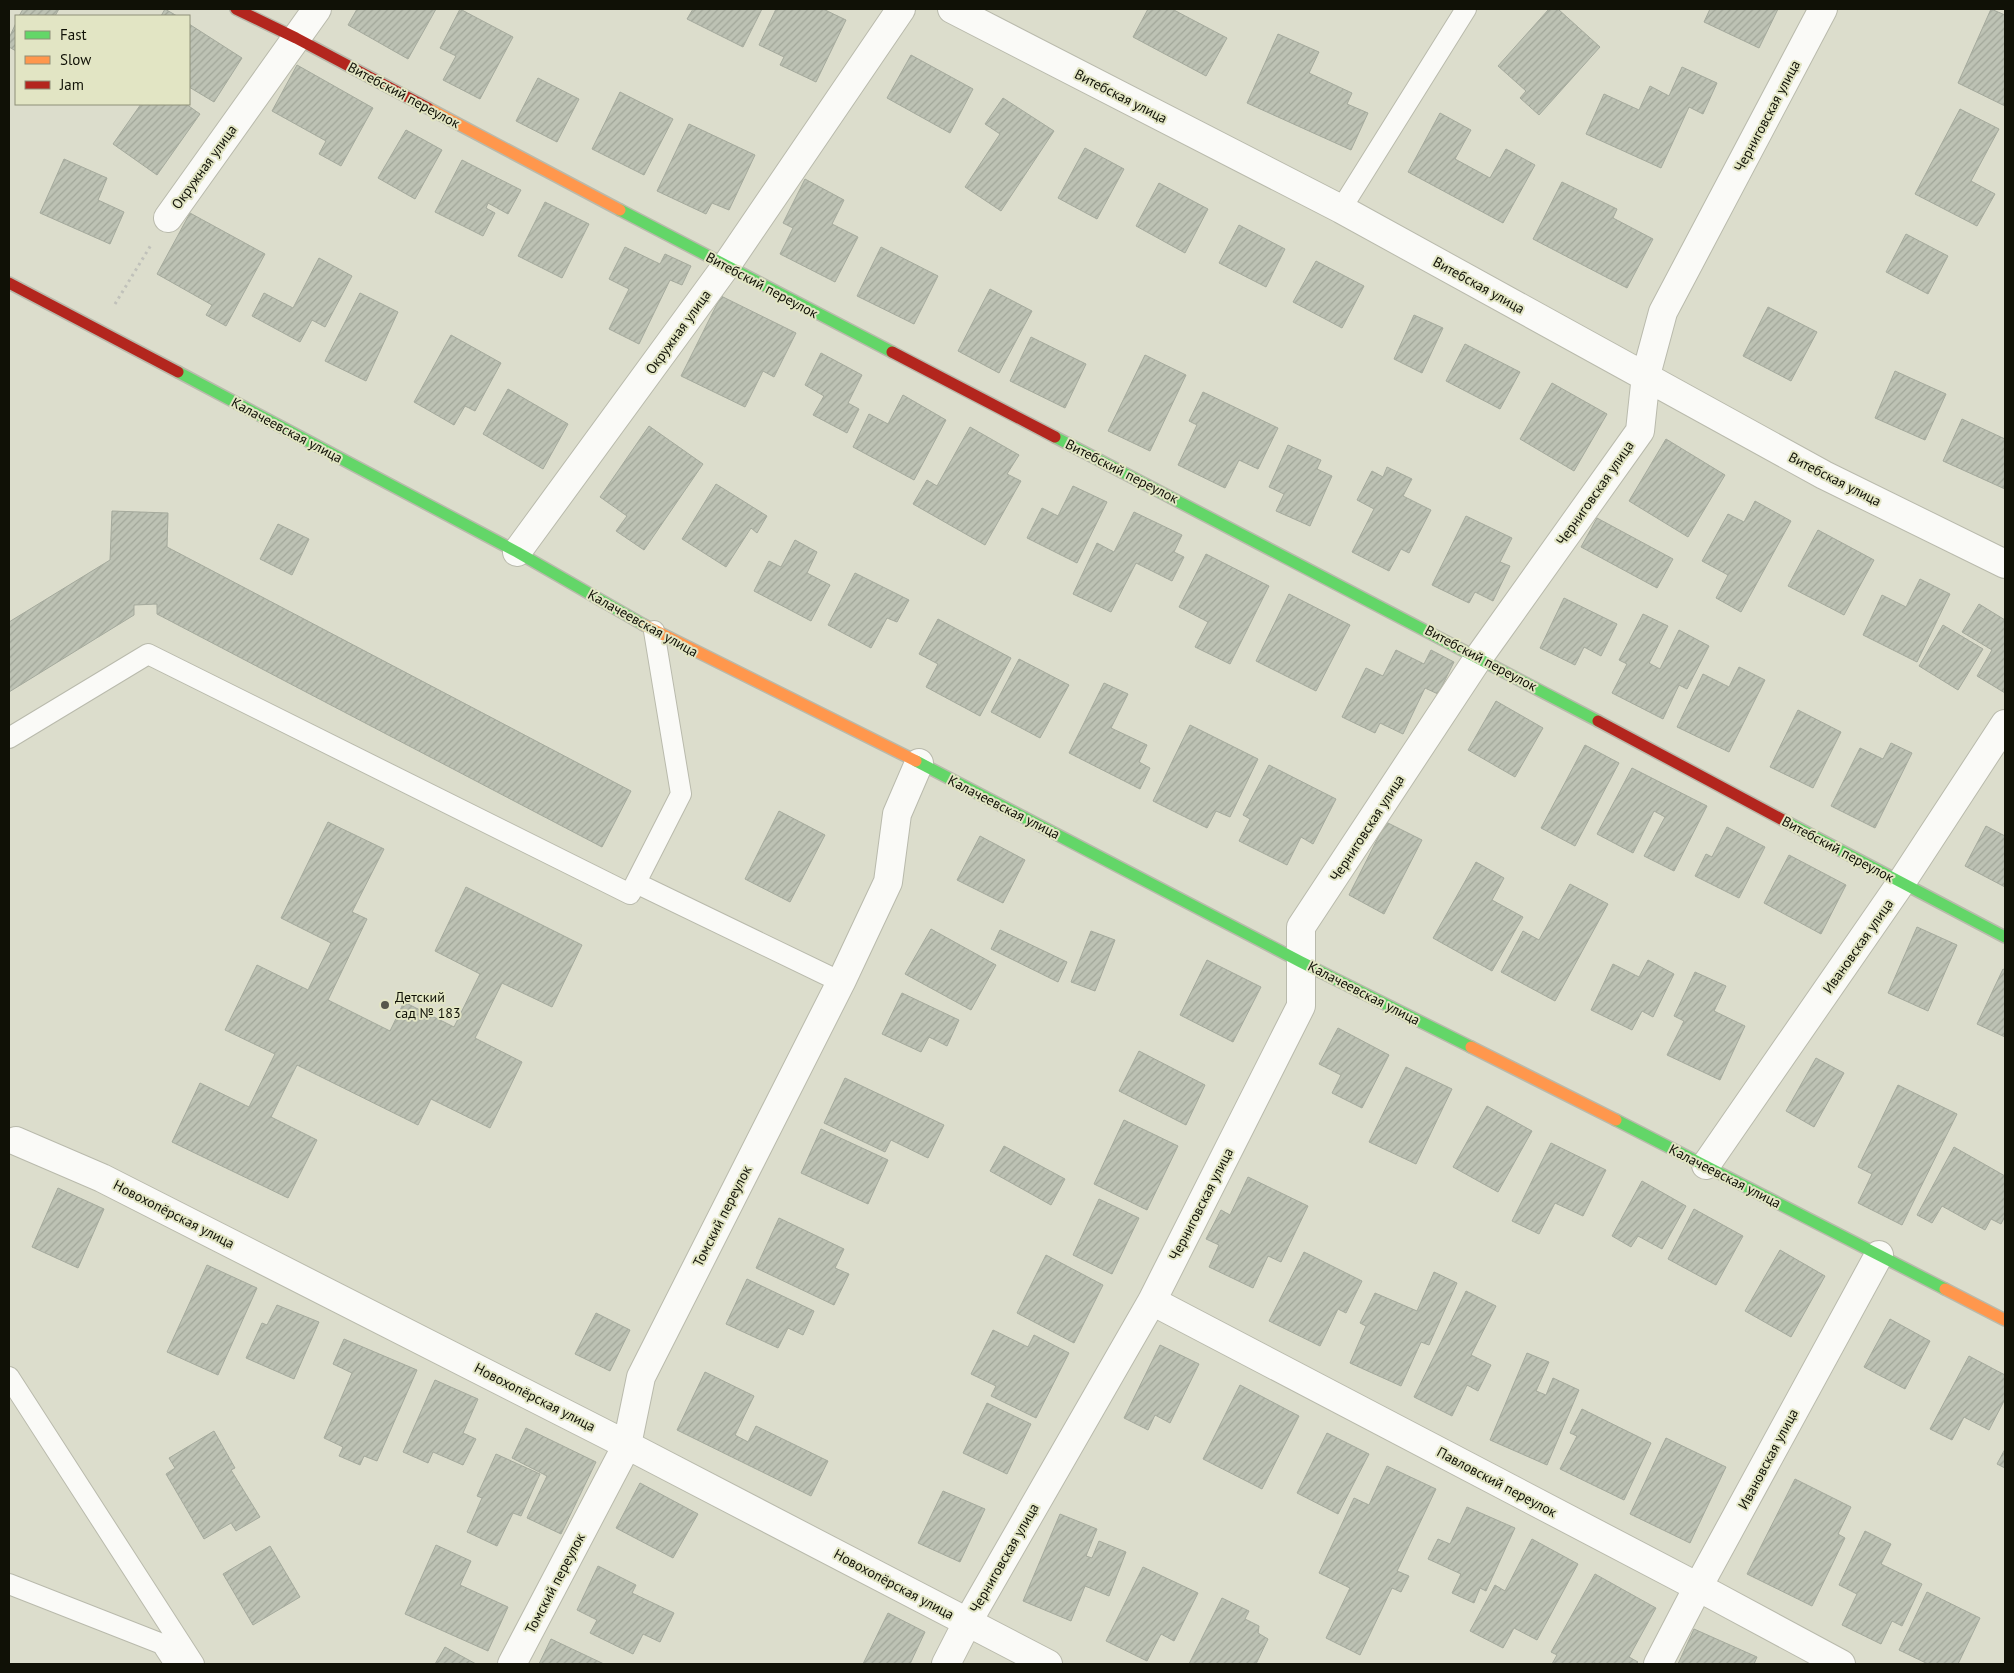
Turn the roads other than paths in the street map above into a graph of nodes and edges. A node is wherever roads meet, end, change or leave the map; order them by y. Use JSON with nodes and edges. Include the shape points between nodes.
{"nodes":[{"id":1,"x":236,"y":9,"type":"edge"},
{"id":2,"x":317,"y":9,"type":"edge"},
{"id":3,"x":901,"y":9,"type":"edge"},
{"id":4,"x":952,"y":9,"type":"edge"},
{"id":5,"x":1466,"y":9,"type":"edge"},
{"id":6,"x":1823,"y":9,"type":"edge"},
{"id":7,"x":296,"y":38,"type":"junction"},
{"id":8,"x":1341,"y":209,"type":"junction"},
{"id":9,"x":168,"y":218,"type":"road end"},
{"id":10,"x":726,"y":266,"type":"junction"},
{"id":11,"x":9,"y":283,"type":"edge"},
{"id":12,"x":1646,"y":375,"type":"junction"},
{"id":13,"x":517,"y":552,"type":"junction"},
{"id":14,"x":2005,"y":564,"type":"edge"},
{"id":15,"x":654,"y":631,"type":"junction"},
{"id":16,"x":1480,"y":657,"type":"junction"},
{"id":17,"x":2005,"y":724,"type":"edge"},
{"id":18,"x":9,"y":738,"type":"edge"},
{"id":19,"x":920,"y":763,"type":"junction"},
{"id":20,"x":636,"y":883,"type":"junction"},
{"id":21,"x":1901,"y":883,"type":"junction"},
{"id":22,"x":2005,"y":937,"type":"edge"},
{"id":23,"x":1301,"y":962,"type":"junction"},
{"id":24,"x":841,"y":982,"type":"junction"},
{"id":25,"x":12,"y":1135,"type":"edge"},
{"id":26,"x":1706,"y":1165,"type":"junction"},
{"id":27,"x":1879,"y":1255,"type":"junction"},
{"id":28,"x":1152,"y":1301,"type":"junction"},
{"id":29,"x":2005,"y":1320,"type":"edge"},
{"id":30,"x":9,"y":1377,"type":"edge"},
{"id":31,"x":627,"y":1445,"type":"junction"},
{"id":32,"x":9,"y":1584,"type":"edge"},
{"id":33,"x":1698,"y":1587,"type":"junction"},
{"id":34,"x":967,"y":1623,"type":"junction"},
{"id":35,"x":175,"y":1664,"type":"edge"},
{"id":36,"x":194,"y":1664,"type":"edge"},
{"id":37,"x":512,"y":1664,"type":"edge"},
{"id":38,"x":946,"y":1664,"type":"edge"},
{"id":39,"x":1048,"y":1664,"type":"edge"},
{"id":40,"x":1658,"y":1664,"type":"edge"},
{"id":41,"x":1841,"y":1664,"type":"edge"}],
"edges":[{"from":1,"to":7,"type":"street","name":"Витебский переулок"},
{"from":2,"to":7,"type":"street","name":"Окружная улица"},
{"from":3,"to":10,"type":"street","name":"Окружная улица"},
{"from":4,"to":8,"type":"street","name":"Витебская улица"},
{"from":5,"to":8,"type":"lane"},
{"from":6,"to":12,"type":"street","name":"Черниговская улица","via":[[1663,312]]},
{"from":7,"to":9,"type":"street","name":"Окружная улица"},
{"from":7,"to":10,"type":"street","name":"Витебский переулок"},
{"from":8,"to":12,"type":"street","name":"Витебская улица"},
{"from":10,"to":13,"type":"street","name":"Окружная улица"},
{"from":10,"to":16,"type":"street","name":"Витебский переулок"},
{"from":11,"to":13,"type":"street","name":"Калачеевская улица"},
{"from":12,"to":14,"type":"street","name":"Витебская улица","via":[[1824,474]]},
{"from":12,"to":16,"type":"street","name":"Черниговская улица","via":[[1640,431]]},
{"from":13,"to":15,"type":"street","name":"Калачеевская улица"},
{"from":15,"to":19,"type":"street","name":"Калачеевская улица"},
{"from":15,"to":20,"type":"lane","via":[[681,794]]},
{"from":16,"to":21,"type":"street","name":"Витебский переулок"},
{"from":16,"to":23,"type":"street","name":"Черниговская улица","via":[[1301,927]]},
{"from":17,"to":21,"type":"street","name":"Ивановская улица"},
{"from":18,"to":20,"type":"lane","via":[[148,654],[630,894]]},
{"from":19,"to":23,"type":"street","name":"Калачеевская улица"},
{"from":19,"to":24,"type":"street","name":"Томский переулок","via":[[897,814],[888,882]]},
{"from":20,"to":24,"type":"lane"},
{"from":21,"to":22,"type":"street","name":"Витебский переулок"},
{"from":21,"to":26,"type":"street","name":"Ивановская улица"},
{"from":23,"to":26,"type":"street","name":"Калачеевская улица"},
{"from":23,"to":28,"type":"street","name":"Черниговская улица","via":[[1301,1006]]},
{"from":24,"to":31,"type":"street","name":"Томский переулок","via":[[641,1377]]},
{"from":25,"to":31,"type":"street","name":"Новохопёрская улица"},
{"from":26,"to":27,"type":"street","name":"Калачеевская улица"},
{"from":27,"to":29,"type":"street","name":"Калачеевская улица"},
{"from":27,"to":33,"type":"street","name":"Ивановская улица"},
{"from":28,"to":33,"type":"street","name":"Павловский переулок"},
{"from":28,"to":34,"type":"street","name":"Черниговская улица"},
{"from":30,"to":36,"type":"lane"},
{"from":31,"to":34,"type":"street","name":"Новохопёрская улица"},
{"from":31,"to":37,"type":"street","name":"Томский переулок"},
{"from":32,"to":35,"type":"lane","via":[[162,1644]]},
{"from":33,"to":40,"type":"street","name":"Ивановская улица"},
{"from":33,"to":41,"type":"street","name":"Павловский переулок"},
{"from":34,"to":38,"type":"street","name":"Черниговская улица"},
{"from":34,"to":39,"type":"street","name":"Новохопёрская улица"}]}
